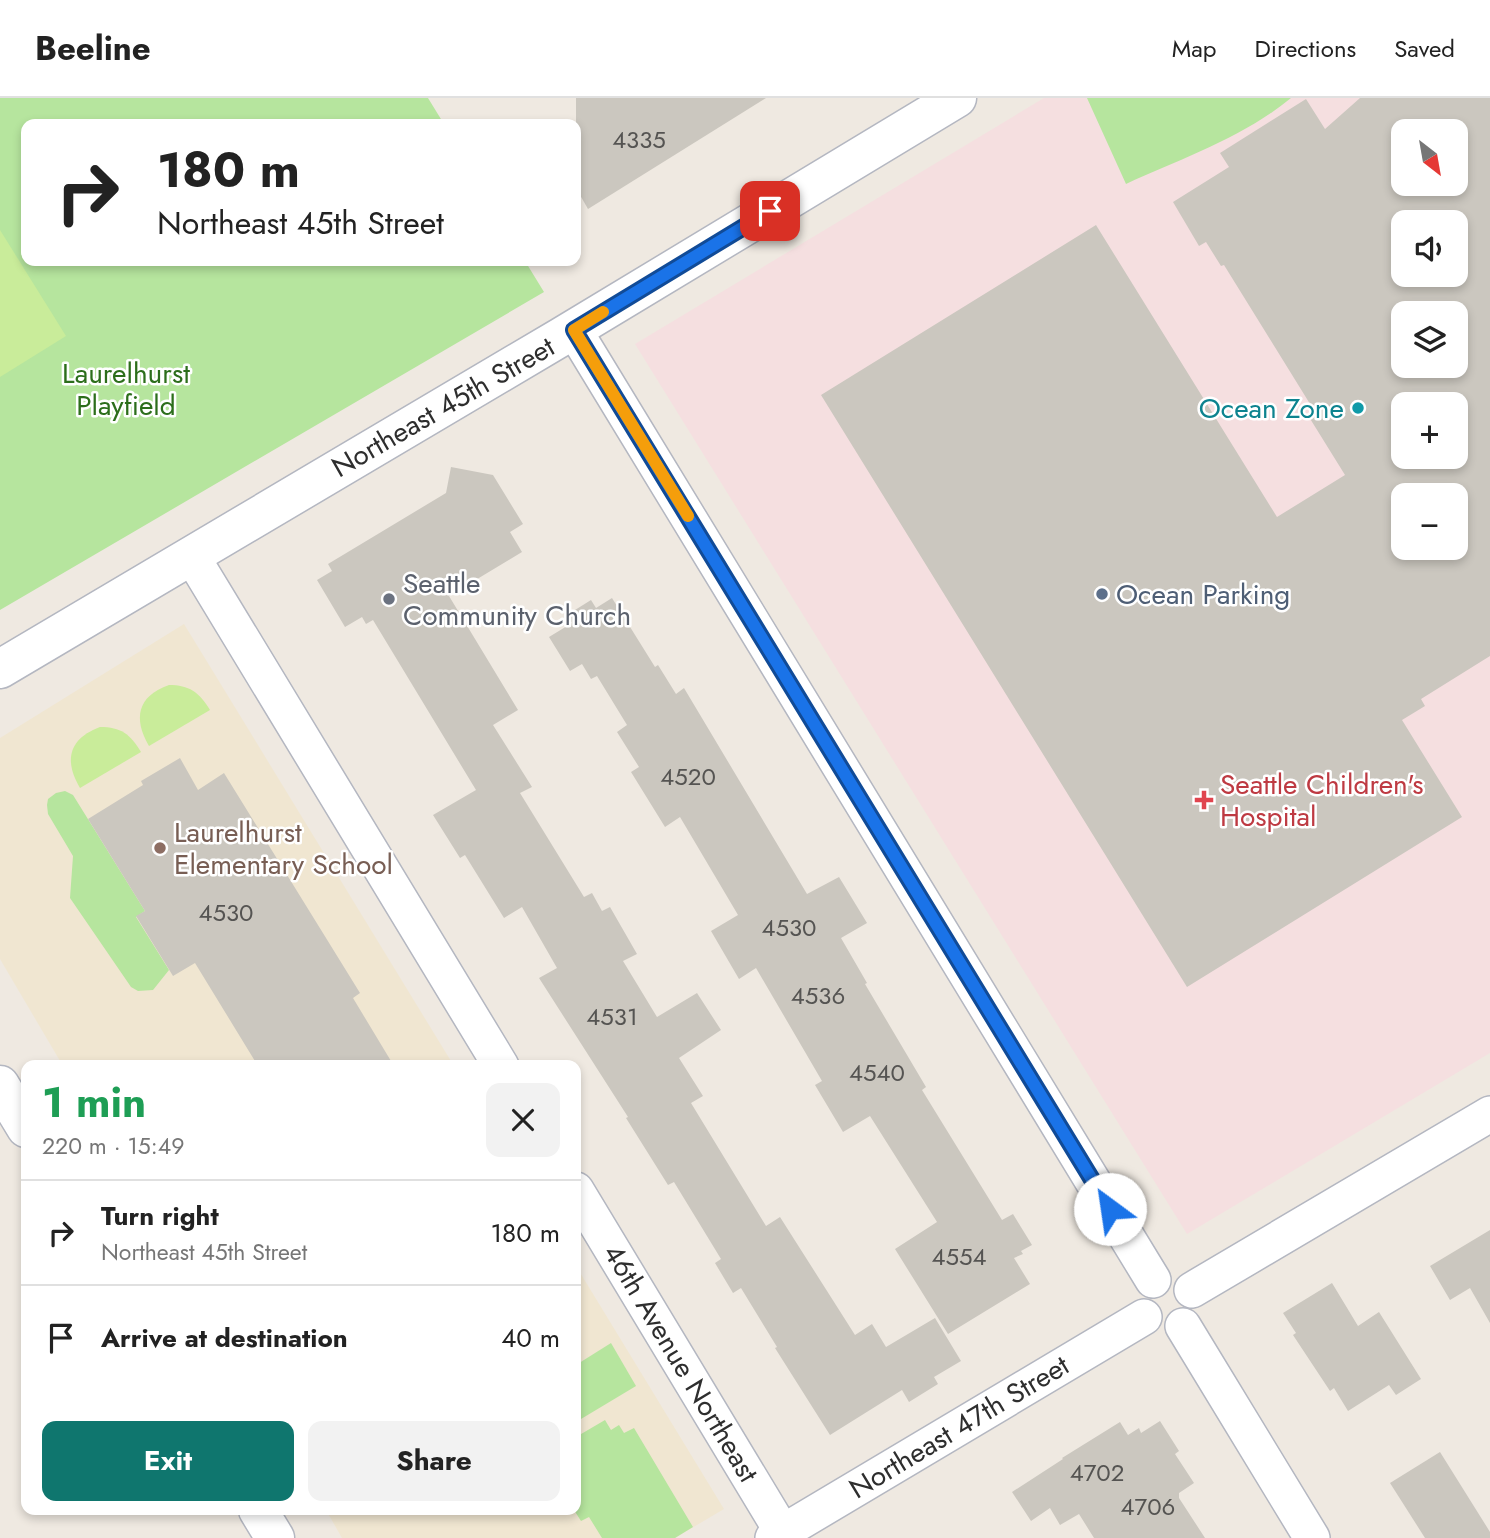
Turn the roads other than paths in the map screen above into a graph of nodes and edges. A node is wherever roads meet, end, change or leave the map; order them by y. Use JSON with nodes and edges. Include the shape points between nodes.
{"nodes":[{"id":1,"x":957,"y":98,"type":"edge"},
{"id":2,"x":574,"y":330,"type":"junction"},
{"id":3,"x":191,"y":555,"type":"junction"},
{"id":4,"x":0,"y":669,"type":"edge"},
{"id":5,"x":497,"y":1060,"type":"edge"},
{"id":6,"x":0,"y":1085,"type":"edge"},
{"id":7,"x":1490,"y":1115,"type":"edge"},
{"id":8,"x":21,"y":1120,"type":"edge"},
{"id":9,"x":581,"y":1198,"type":"edge"},
{"id":10,"x":1153,"y":1280,"type":"junction"},
{"id":11,"x":1192,"y":1290,"type":"junction"},
{"id":12,"x":1144,"y":1317,"type":"junction"},
{"id":13,"x":1183,"y":1326,"type":"junction"},
{"id":14,"x":261,"y":1515,"type":"edge"},
{"id":15,"x":780,"y":1536,"type":"edge"},
{"id":16,"x":275,"y":1538,"type":"edge"},
{"id":17,"x":1312,"y":1538,"type":"edge"}],
"edges":[{"from":1,"to":2,"type":"street","name":"Northeast 45th Street"},
{"from":2,"to":3,"type":"street","name":"Northeast 45th Street"},
{"from":2,"to":10,"type":"street"},
{"from":3,"to":4,"type":"street","name":"Northeast 45th Street"},
{"from":3,"to":5,"type":"street"},
{"from":6,"to":8,"type":"street"},
{"from":7,"to":11,"type":"street"},
{"from":9,"to":15,"type":"street","name":"46th Avenue Northeast"},
{"from":10,"to":11,"type":"street","via":[[1175,1276]]},
{"from":10,"to":12,"type":"street","via":[[1141,1296]]},
{"from":11,"to":13,"type":"street","via":[[1194,1311]]},
{"from":12,"to":13,"type":"street","via":[[1165,1331]]},
{"from":12,"to":15,"type":"street","name":"Northeast 47th Street"},
{"from":13,"to":17,"type":"street"},
{"from":14,"to":16,"type":"street"}]}
